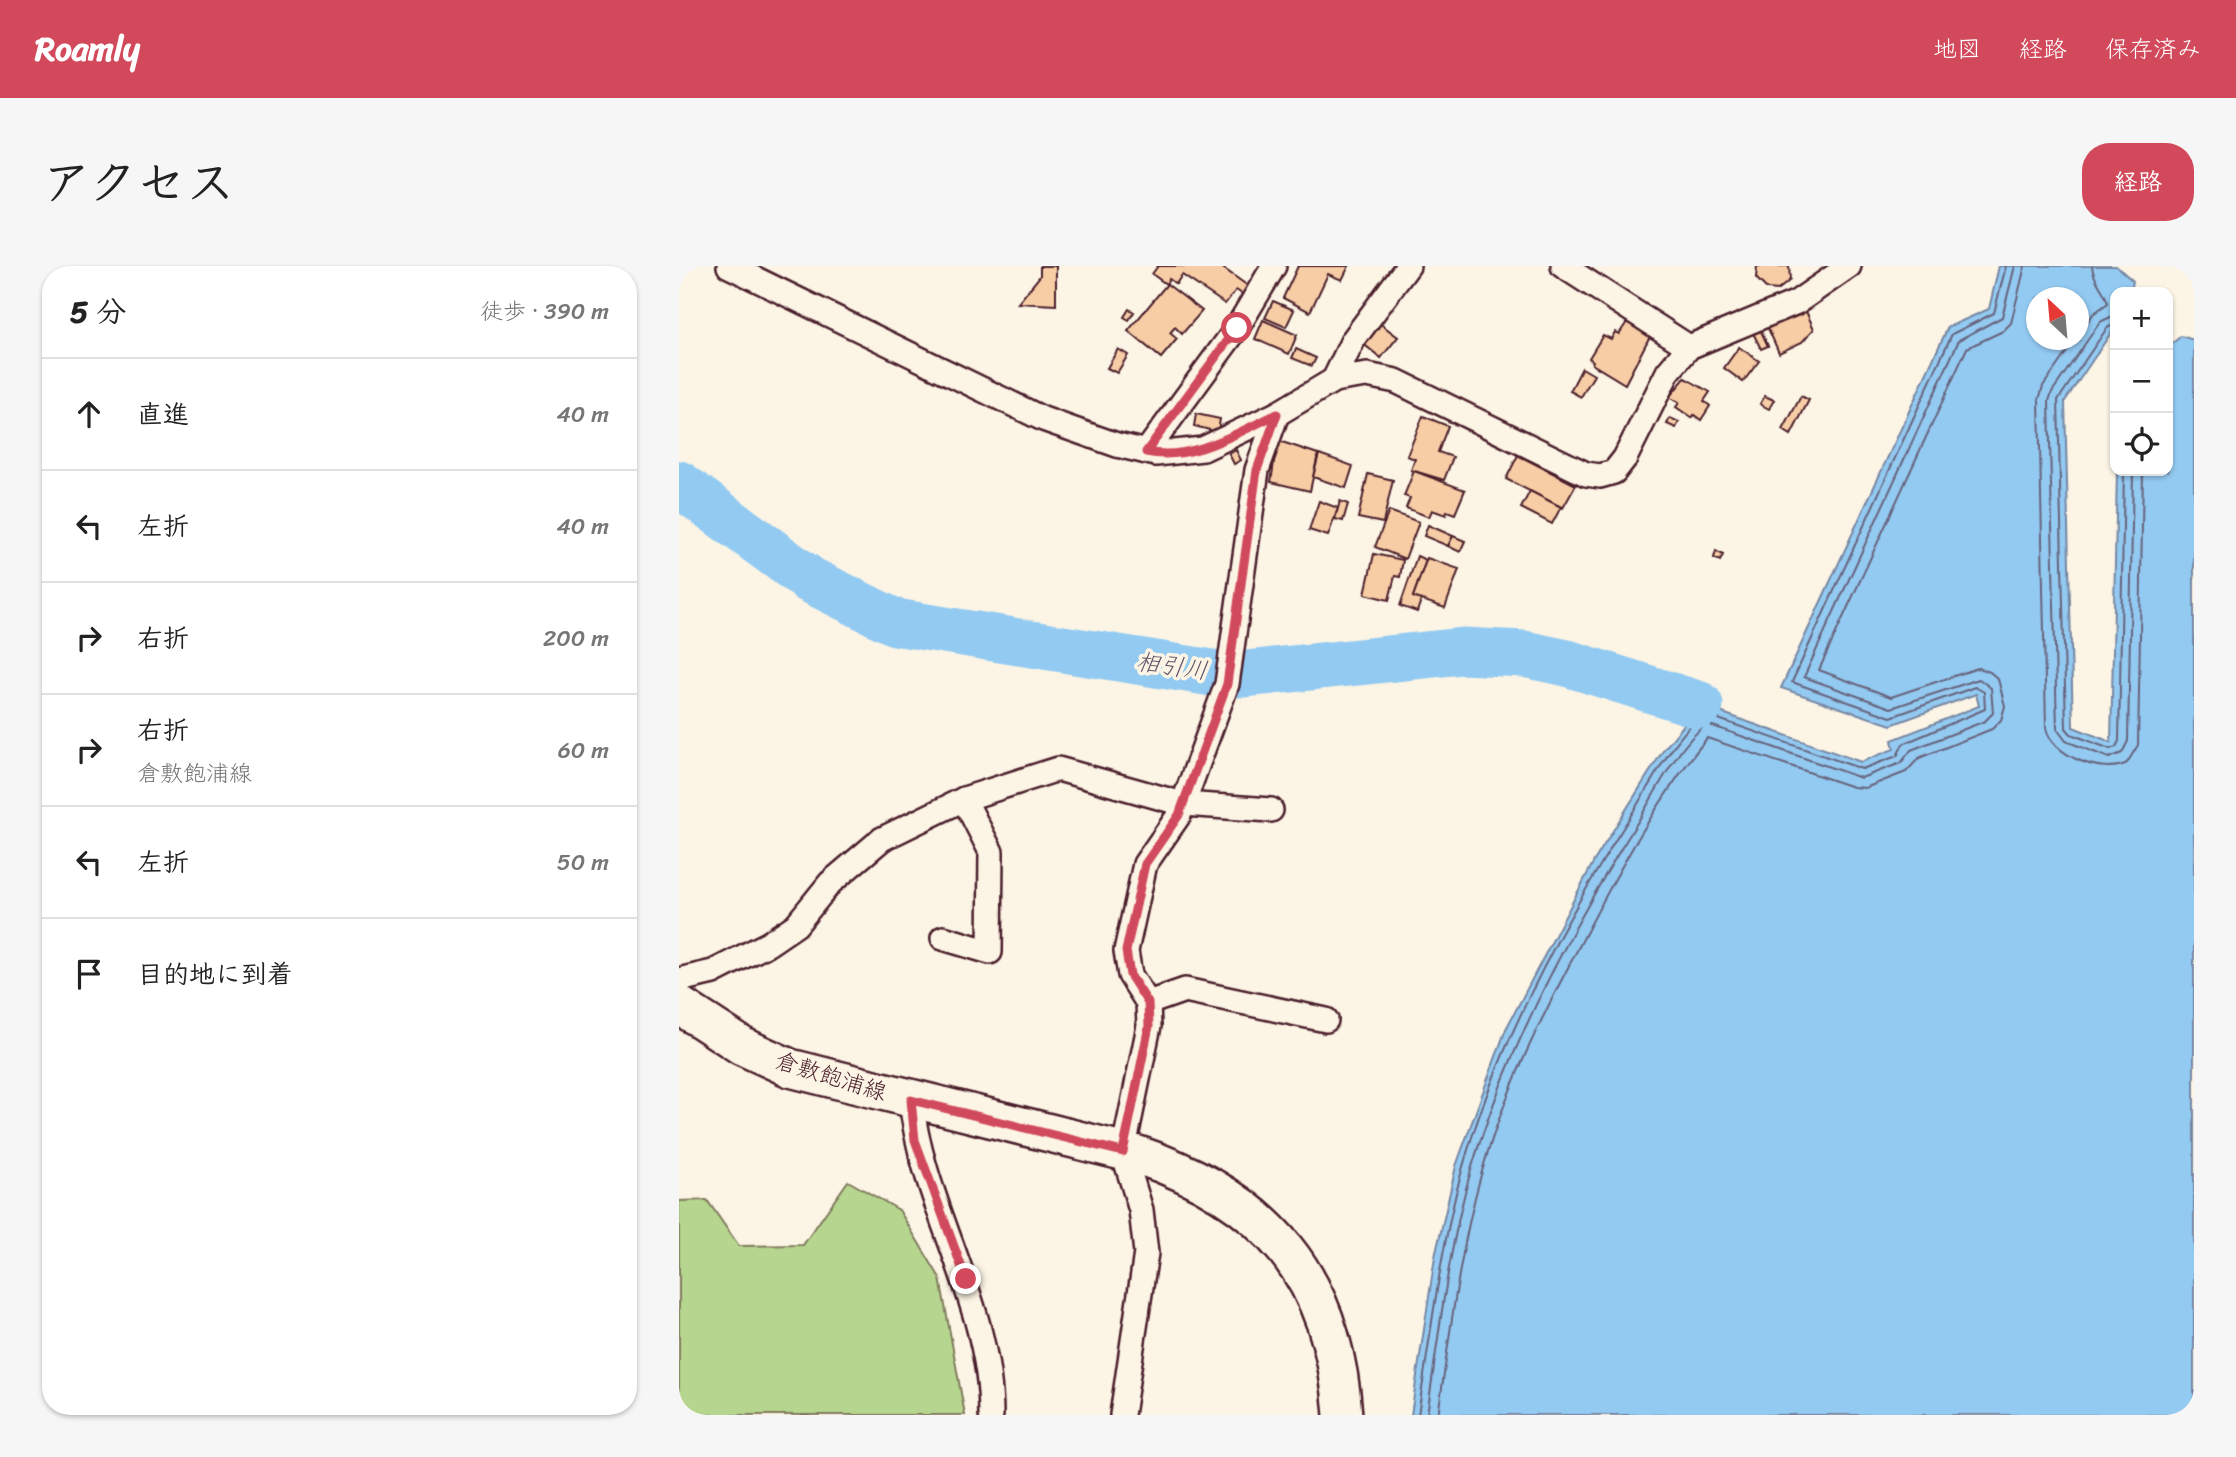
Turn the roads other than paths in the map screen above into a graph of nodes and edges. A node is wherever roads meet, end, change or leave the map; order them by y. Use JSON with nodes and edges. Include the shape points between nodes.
{"nodes":[{"id":1,"x":729,"y":266,"type":"edge"},
{"id":2,"x":1274,"y":266,"type":"edge"},
{"id":3,"x":1408,"y":266,"type":"edge"},
{"id":4,"x":1563,"y":266,"type":"edge"},
{"id":5,"x":1849,"y":266,"type":"edge"},
{"id":6,"x":1689,"y":347,"type":"junction"},
{"id":7,"x":1333,"y":380,"type":"junction"},
{"id":8,"x":1277,"y":414,"type":"junction"},
{"id":9,"x":1146,"y":452,"type":"junction"},
{"id":10,"x":964,"y":799,"type":"junction"},
{"id":11,"x":1183,"y":804,"type":"junction"},
{"id":12,"x":1271,"y":810,"type":"dead end"},
{"id":13,"x":943,"y":938,"type":"dead end"},
{"id":14,"x":679,"y":980,"type":"edge"},
{"id":15,"x":1148,"y":1003,"type":"junction"},
{"id":16,"x":679,"y":1005,"type":"edge"},
{"id":17,"x":1326,"y":1020,"type":"dead end"},
{"id":18,"x":911,"y":1100,"type":"junction"},
{"id":19,"x":1123,"y":1152,"type":"junction"},
{"id":20,"x":991,"y":1415,"type":"edge"},
{"id":21,"x":1122,"y":1415,"type":"edge"},
{"id":22,"x":1343,"y":1415,"type":"edge"}],
"edges":[{"from":1,"to":9,"type":"street","via":[[1043,419]]},
{"from":2,"to":9,"type":"street","via":[[1237,328]]},
{"from":3,"to":7,"type":"street","via":[[1353,340]]},
{"from":4,"to":6,"type":"street"},
{"from":5,"to":6,"type":"street","via":[[1797,302]]},
{"from":6,"to":7,"type":"street","via":[[1668,372],[1625,458],[1614,472],[1599,476],[1586,474],[1396,381],[1367,375]]},
{"from":7,"to":8,"type":"street"},
{"from":8,"to":9,"type":"street","via":[[1203,449]]},
{"from":8,"to":11,"type":"street","via":[[1257,470],[1229,673]]},
{"from":10,"to":11,"type":"street","via":[[1058,769]]},
{"from":10,"to":13,"type":"street","via":[[991,852],[990,952]]},
{"from":10,"to":14,"type":"street","via":[[882,839],[829,883],[796,925],[768,944],[713,972]]},
{"from":11,"to":12,"type":"street"},
{"from":11,"to":15,"type":"street","via":[[1145,864],[1126,951],[1130,975]]},
{"from":15,"to":17,"type":"street","via":[[1185,990]]},
{"from":15,"to":19,"type":"street","via":[[1149,1026]]},
{"from":16,"to":18,"type":"main road","name":"倉敷飽浦線","via":[[742,1046],[790,1068]]},
{"from":18,"to":19,"type":"main road","name":"倉敷飽浦線"},
{"from":18,"to":20,"type":"street","via":[[915,1140],[966,1279],[991,1386]]},
{"from":19,"to":21,"type":"street","via":[[1141,1210],[1146,1253]]},
{"from":19,"to":22,"type":"main road","name":"倉敷飽浦線","via":[[1182,1170],[1223,1192],[1264,1225],[1290,1255],[1329,1330],[1340,1373]]}]}
